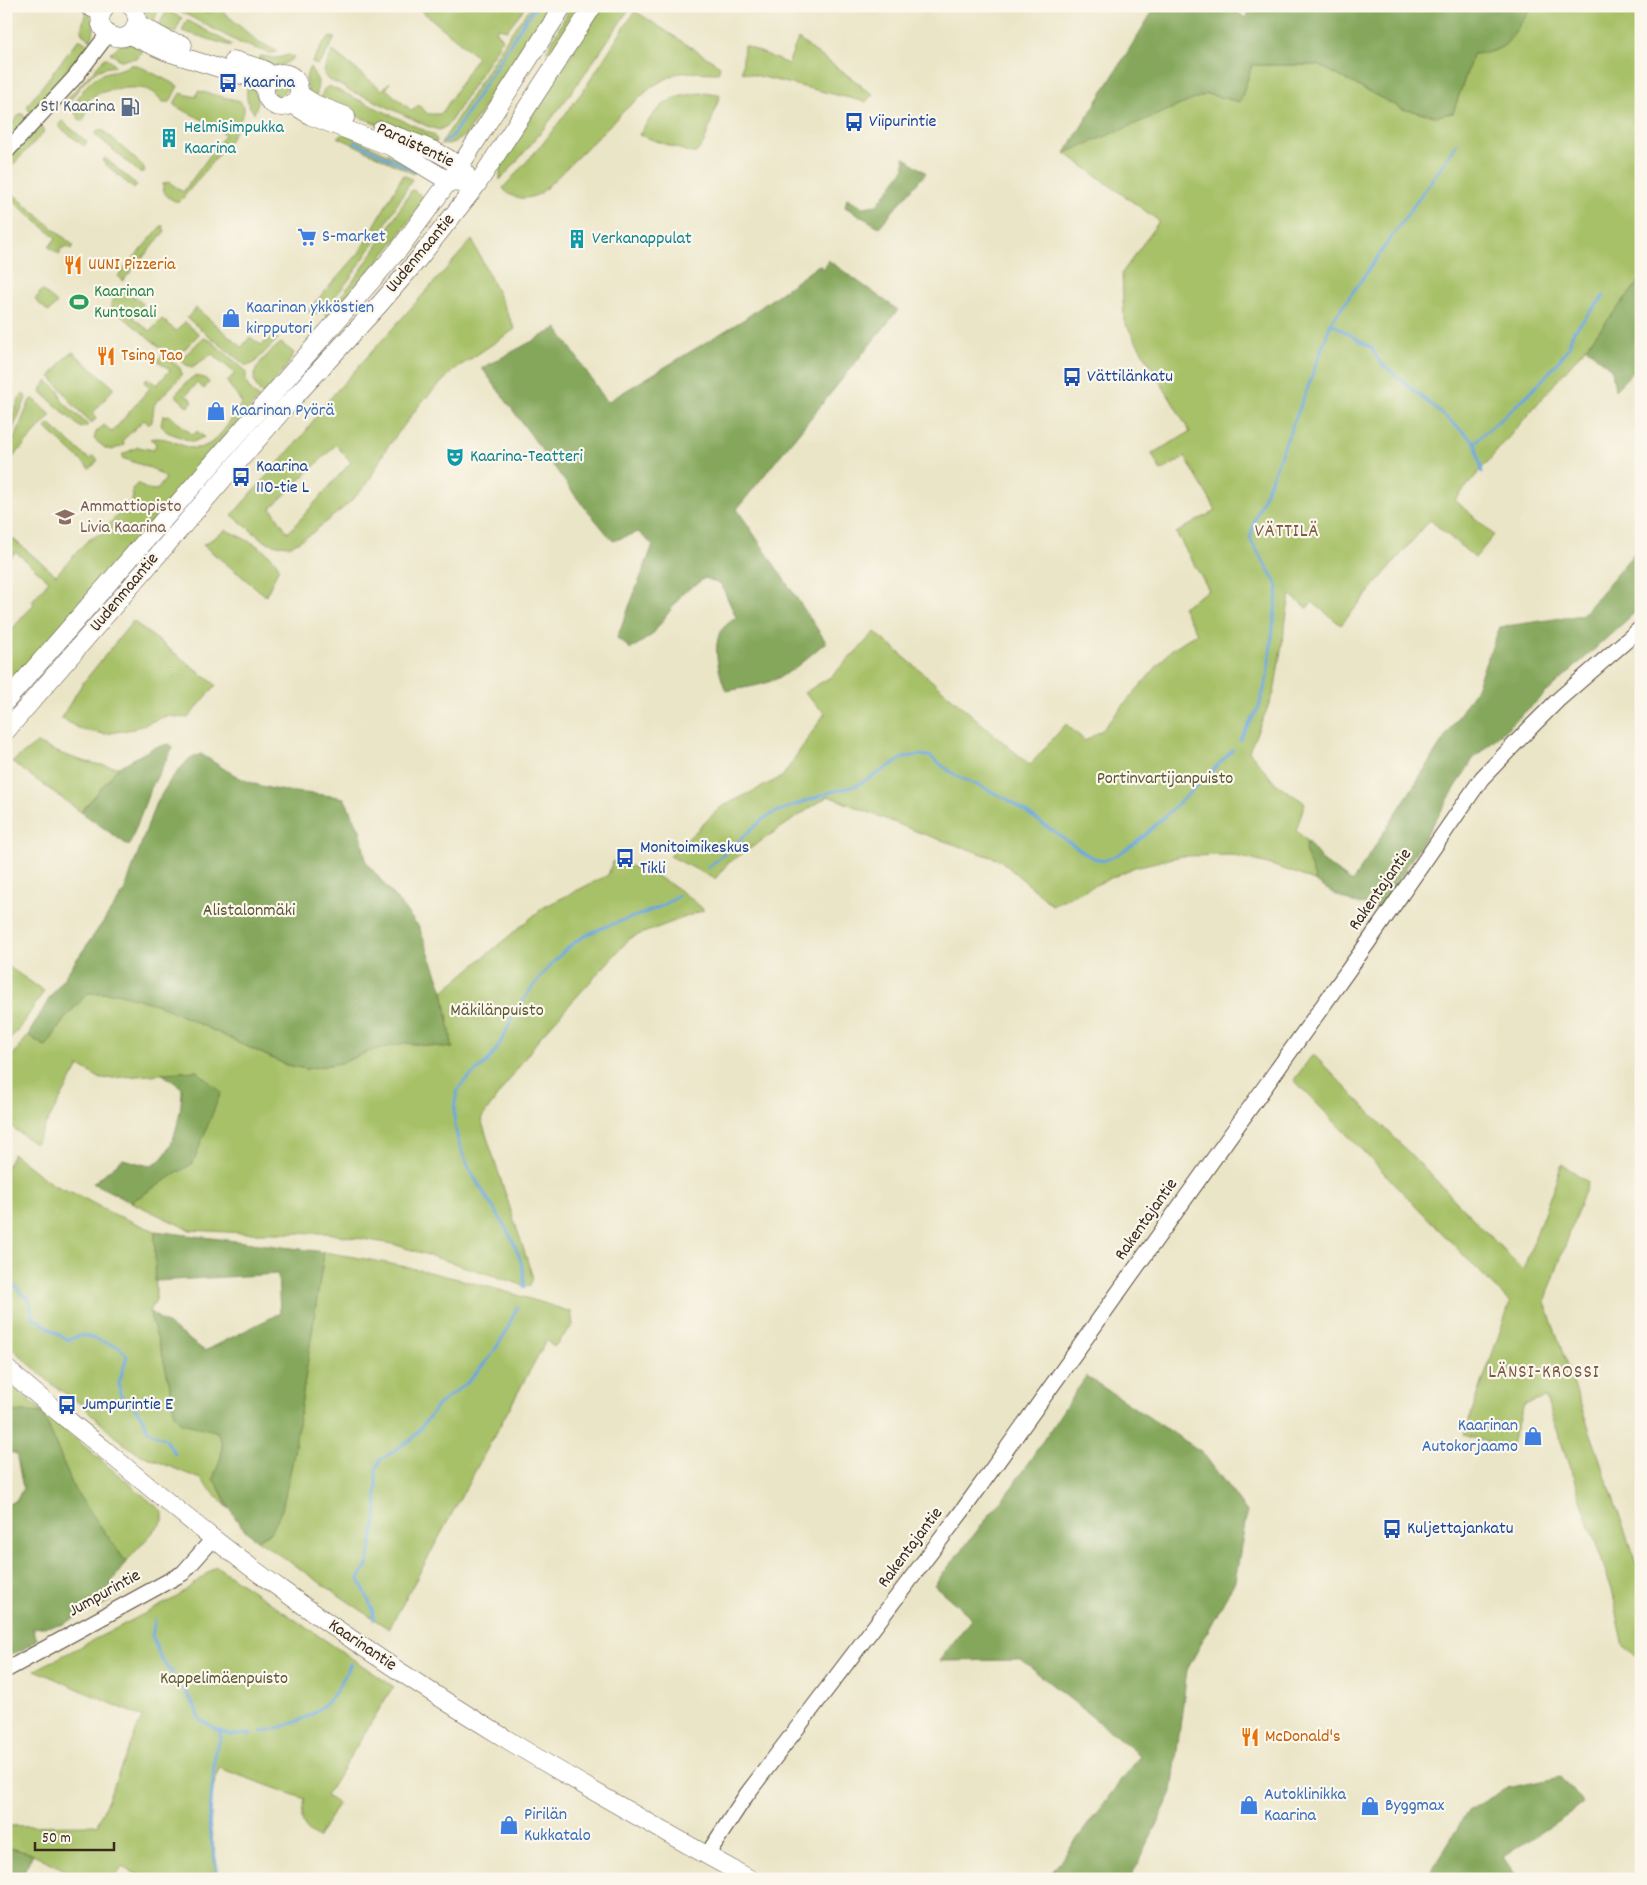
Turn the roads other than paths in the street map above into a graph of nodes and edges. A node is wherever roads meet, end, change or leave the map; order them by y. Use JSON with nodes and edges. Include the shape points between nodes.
{"nodes":[{"id":1,"x":563,"y":6,"type":"edge"},
{"id":2,"x":593,"y":6,"type":"edge"},
{"id":3,"x":99,"y":8,"type":"edge"},
{"id":4,"x":132,"y":21,"type":"edge"},
{"id":5,"x":108,"y":34,"type":"junction"},
{"id":6,"x":269,"y":81,"type":"junction"},
{"id":7,"x":296,"y":99,"type":"junction"},
{"id":8,"x":6,"y":152,"type":"edge"},
{"id":9,"x":460,"y":166,"type":"junction"},
{"id":10,"x":450,"y":182,"type":"junction"},
{"id":11,"x":476,"y":186,"type":"junction"},
{"id":12,"x":1641,"y":628,"type":"edge"},
{"id":13,"x":6,"y":701,"type":"edge"},
{"id":14,"x":6,"y":731,"type":"edge"},
{"id":15,"x":6,"y":1368,"type":"edge"},
{"id":16,"x":213,"y":1539,"type":"junction"},
{"id":17,"x":6,"y":1670,"type":"edge"},
{"id":18,"x":708,"y":1855,"type":"junction"},
{"id":19,"x":750,"y":1879,"type":"edge"}],
"edges":[{"from":1,"to":9,"type":"main road","name":"Uudenmaantie"},
{"from":2,"to":11,"type":"main road","name":"Uudenmaantie"},
{"from":3,"to":5,"type":"main road","via":[[101,24]]},
{"from":4,"to":5,"type":"main road","via":[[118,38]]},
{"from":4,"to":6,"type":"main road","via":[[166,52]]},
{"from":5,"to":8,"type":"street","via":[[75,77]]},
{"from":6,"to":7,"type":"main road","via":[[282,72],[292,76],[298,84]]},
{"from":6,"to":7,"type":"main road","via":[[266,96],[272,104],[282,107]]},
{"from":7,"to":9,"type":"main road","name":"Paraistentie","via":[[434,151]]},
{"from":7,"to":10,"type":"main road","name":"Paraistentie","via":[[311,116],[392,147]]},
{"from":9,"to":10,"type":"main road","name":"Uudenmaantie"},
{"from":9,"to":11,"type":"main road","name":"Paraistentie"},
{"from":10,"to":11,"type":"main road","name":"Paraistentie"},
{"from":10,"to":13,"type":"main road","name":"Uudenmaantie","via":[[363,292]]},
{"from":11,"to":14,"type":"main road","name":"Uudenmaantie","via":[[410,269],[288,404]]},
{"from":12,"to":18,"type":"street","name":"Rakentajantie","via":[[1552,706],[1482,778],[964,1510],[747,1794]]},
{"from":15,"to":16,"type":"main road","name":"Kaarinantie"},
{"from":16,"to":17,"type":"street","name":"Jumpurintie","via":[[183,1573]]},
{"from":16,"to":18,"type":"main road","name":"Kaarinantie","via":[[283,1591],[454,1707],[514,1745]]},
{"from":18,"to":19,"type":"main road","name":"Kaarinantie"}]}
